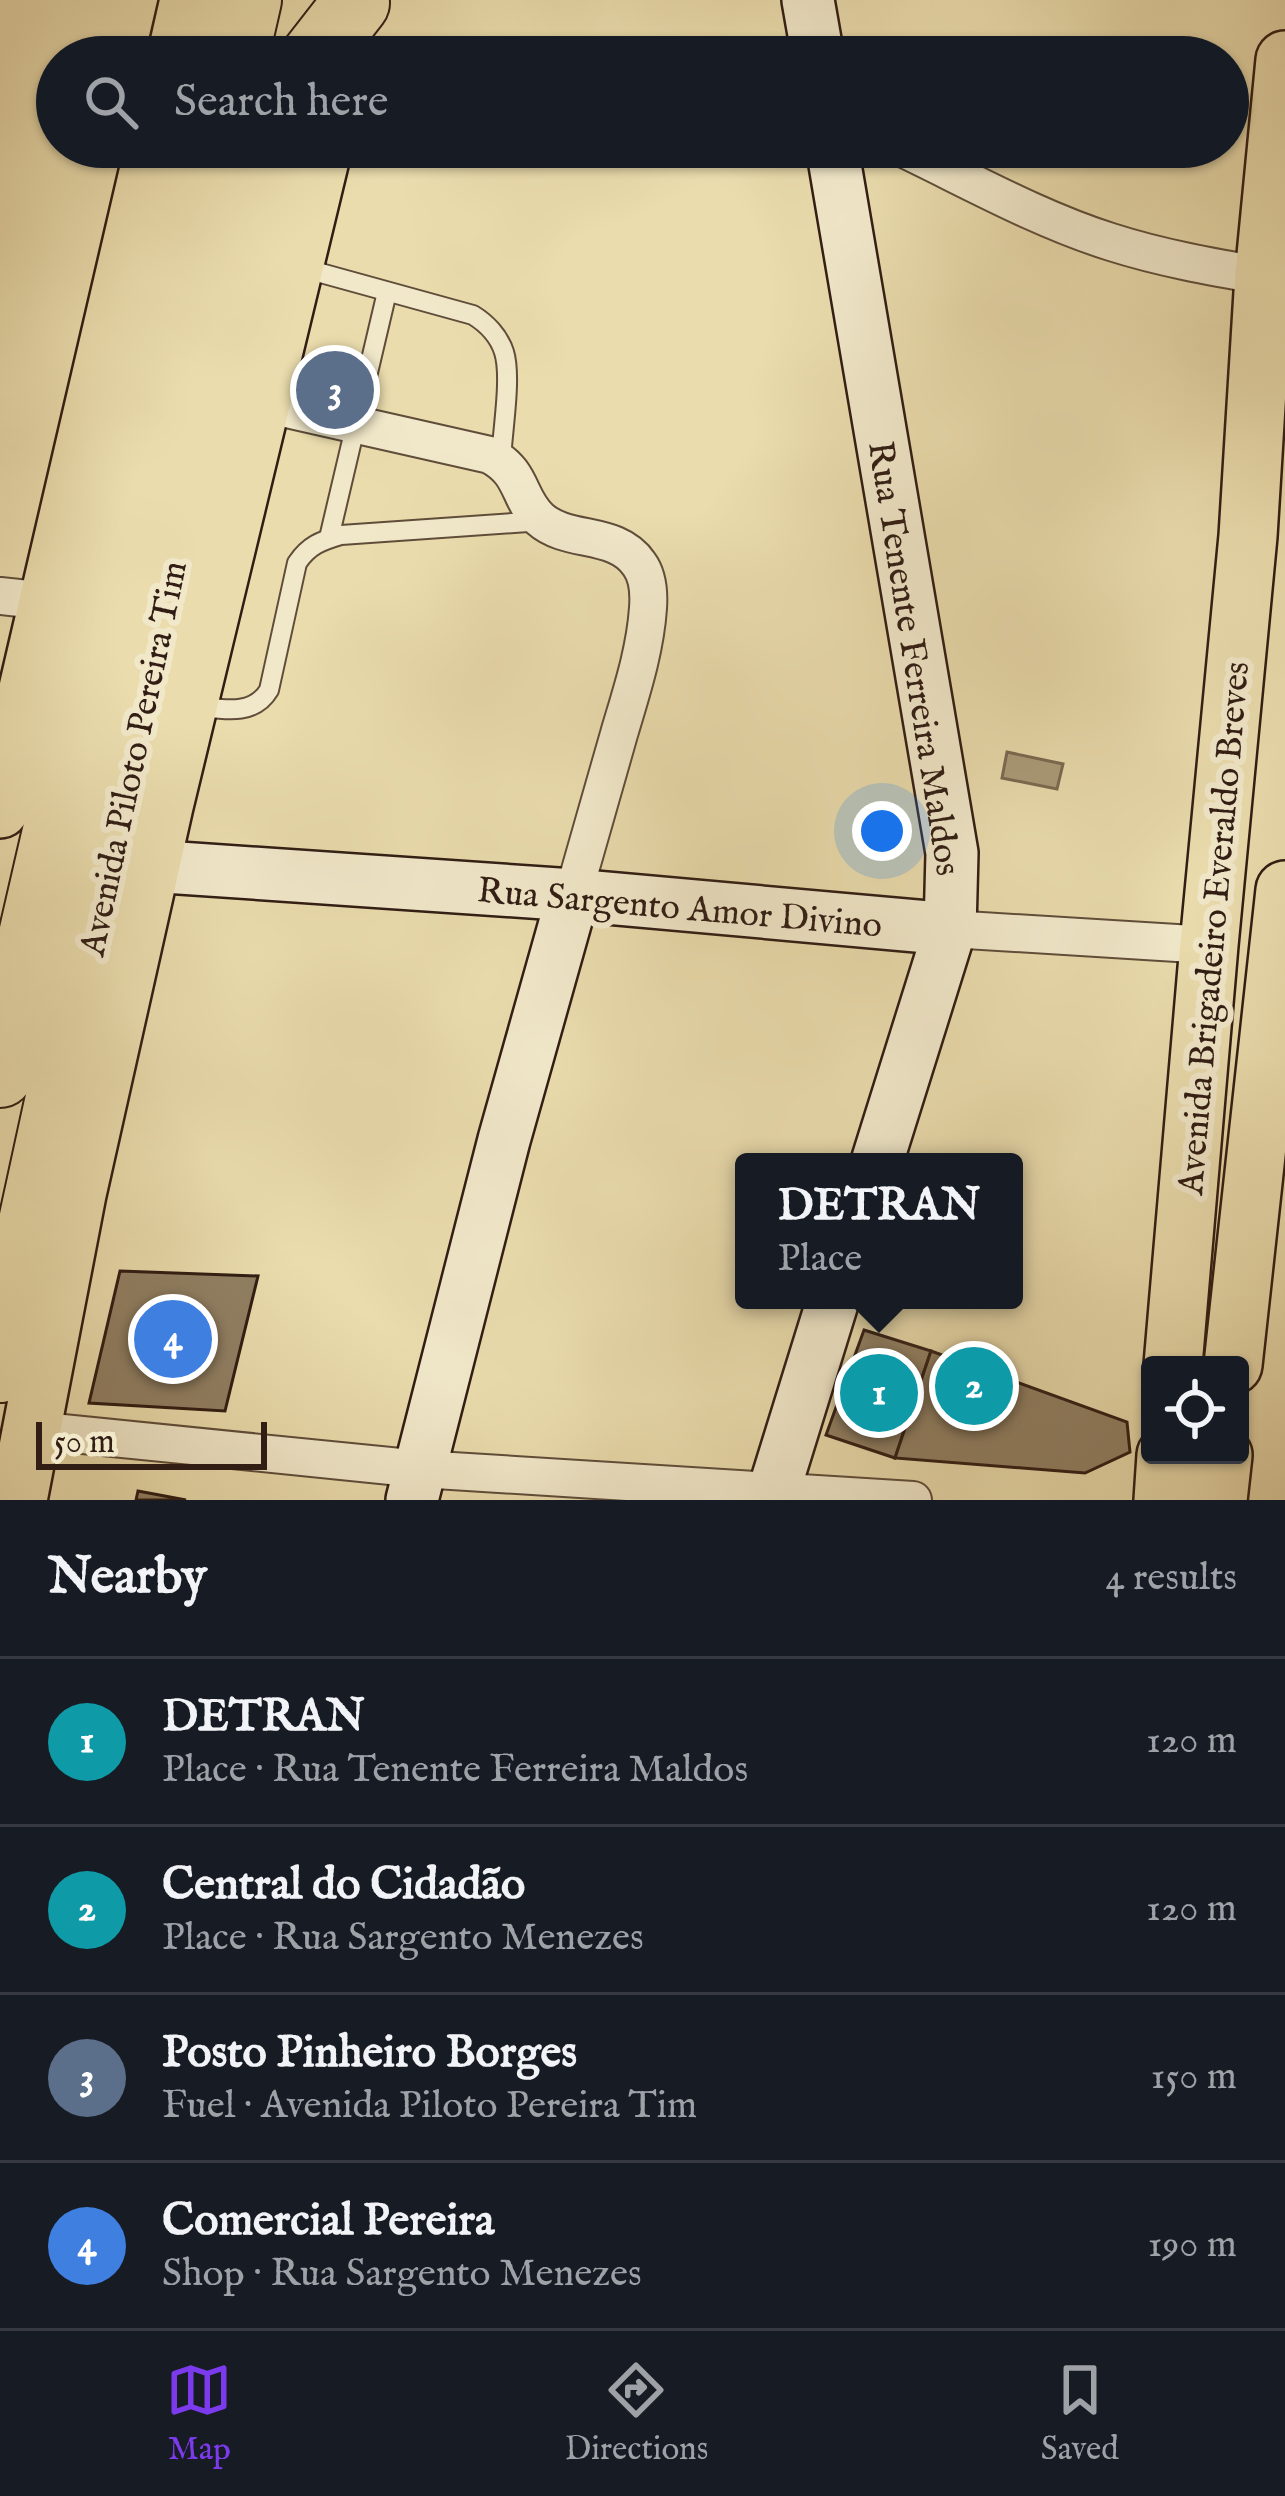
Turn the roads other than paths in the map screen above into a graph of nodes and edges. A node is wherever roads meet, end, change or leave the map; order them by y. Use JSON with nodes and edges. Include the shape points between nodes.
{"nodes":[{"id":1,"x":189,"y":0,"type":"edge"},
{"id":2,"x":248,"y":0,"type":"edge"},
{"id":3,"x":808,"y":0,"type":"edge"},
{"id":4,"x":339,"y":15,"type":"edge"},
{"id":5,"x":181,"y":36,"type":"edge"},
{"id":6,"x":240,"y":36,"type":"edge"},
{"id":7,"x":312,"y":36,"type":"edge"},
{"id":8,"x":814,"y":36,"type":"edge"},
{"id":9,"x":1285,"y":60,"type":"edge"},
{"id":10,"x":148,"y":168,"type":"edge"},
{"id":11,"x":209,"y":168,"type":"edge"},
{"id":12,"x":261,"y":168,"type":"edge"},
{"id":13,"x":318,"y":168,"type":"edge"},
{"id":14,"x":836,"y":168,"type":"edge"},
{"id":15,"x":944,"y":168,"type":"edge"},
{"id":16,"x":294,"y":266,"type":"junction"},
{"id":17,"x":1264,"y":276,"type":"junction"},
{"id":18,"x":388,"y":292,"type":"junction"},
{"id":19,"x":260,"y":403,"type":"junction"},
{"id":20,"x":356,"y":424,"type":"junction"},
{"id":21,"x":501,"y":461,"type":"junction"},
{"id":22,"x":542,"y":521,"type":"junction"},
{"id":23,"x":329,"y":538,"type":"junction"},
{"id":24,"x":1267,"y":544,"type":"edge"},
{"id":25,"x":24,"y":598,"type":"edge"},
{"id":26,"x":1260,"y":658,"type":"edge"},
{"id":27,"x":190,"y":706,"type":"junction"},
{"id":28,"x":0,"y":809,"type":"edge"},
{"id":29,"x":150,"y":866,"type":"junction"},
{"id":30,"x":573,"y":895,"type":"junction"},
{"id":31,"x":950,"y":928,"type":"junction"},
{"id":32,"x":1283,"y":938,"type":"edge"},
{"id":33,"x":1209,"y":945,"type":"junction"},
{"id":34,"x":0,"y":1075,"type":"edge"},
{"id":35,"x":88,"y":1146,"type":"junction"},
{"id":36,"x":880,"y":1153,"type":"edge"},
{"id":37,"x":830,"y":1309,"type":"edge"},
{"id":38,"x":6,"y":1344,"type":"edge"},
{"id":39,"x":1174,"y":1356,"type":"edge"},
{"id":40,"x":1234,"y":1356,"type":"edge"},
{"id":41,"x":33,"y":1430,"type":"junction"},
{"id":42,"x":1165,"y":1464,"type":"edge"},
{"id":43,"x":1222,"y":1464,"type":"edge"},
{"id":44,"x":416,"y":1485,"type":"edge"},
{"id":45,"x":772,"y":1495,"type":"edge"},
{"id":46,"x":18,"y":1500,"type":"edge"},
{"id":47,"x":913,"y":1500,"type":"edge"},
{"id":48,"x":1163,"y":1500,"type":"edge"},
{"id":49,"x":1218,"y":1500,"type":"edge"}],
"edges":[{"from":1,"to":5,"type":"main road"},
{"from":2,"to":6,"type":"highway"},
{"from":3,"to":8,"type":"street"},
{"from":4,"to":7,"type":"highway"},
{"from":9,"to":17,"type":"main road","name":"Avenida Brigadeiro Everaldo Breves"},
{"from":10,"to":25,"type":"main road"},
{"from":11,"to":34,"type":"highway","name":"Avenida Piloto Pereira Tim"},
{"from":12,"to":38,"type":"highway","name":"Avenida Piloto Pereira Tim"},
{"from":13,"to":16,"type":"main road"},
{"from":14,"to":31,"type":"street","name":"Rua Tenente Ferreira Maldos","via":[[952,853]]},
{"from":15,"to":17,"type":"street","via":[[1108,242]]},
{"from":16,"to":18,"type":"lane"},
{"from":16,"to":19,"type":"main road"},
{"from":17,"to":24,"type":"main road","name":"Avenida Brigadeiro Everaldo Breves"},
{"from":18,"to":20,"type":"lane"},
{"from":18,"to":21,"type":"lane","via":[[488,324],[504,352]]},
{"from":19,"to":20,"type":"street"},
{"from":19,"to":27,"type":"main road"},
{"from":20,"to":21,"type":"street"},
{"from":20,"to":23,"type":"lane"},
{"from":21,"to":22,"type":"street"},
{"from":22,"to":23,"type":"lane"},
{"from":22,"to":30,"type":"street","via":[[610,542],[638,561],[649,594],[642,655]]},
{"from":23,"to":27,"type":"lane","via":[[297,563],[262,701],[236,710]]},
{"from":24,"to":26,"type":"main road","name":"Avenida Brigadeiro Everaldo Breves"},
{"from":25,"to":28,"type":"main road"},
{"from":26,"to":33,"type":"main road","name":"Avenida Brigadeiro Everaldo Breves"},
{"from":27,"to":29,"type":"main road"},
{"from":29,"to":30,"type":"street","name":"Rua Sargento Amor Divino"},
{"from":29,"to":35,"type":"main road"},
{"from":30,"to":31,"type":"street","name":"Rua Sargento Amor Divino"},
{"from":30,"to":44,"type":"street"},
{"from":31,"to":33,"type":"street","name":"Rua Sargento Amor Divino"},
{"from":31,"to":36,"type":"street","name":"Rua Tenente Ferreira Maldos"},
{"from":32,"to":40,"type":"main road","name":"Avenida Brigadeiro Everaldo Breves"},
{"from":33,"to":39,"type":"main road","name":"Avenida Brigadeiro Everaldo Breves"},
{"from":35,"to":38,"type":"highway"},
{"from":35,"to":41,"type":"main road"},
{"from":37,"to":45,"type":"street"},
{"from":41,"to":44,"type":"street"},
{"from":41,"to":46,"type":"main road"},
{"from":42,"to":48,"type":"main road"},
{"from":43,"to":49,"type":"main road"},
{"from":44,"to":45,"type":"street"},
{"from":45,"to":47,"type":"street"}]}
